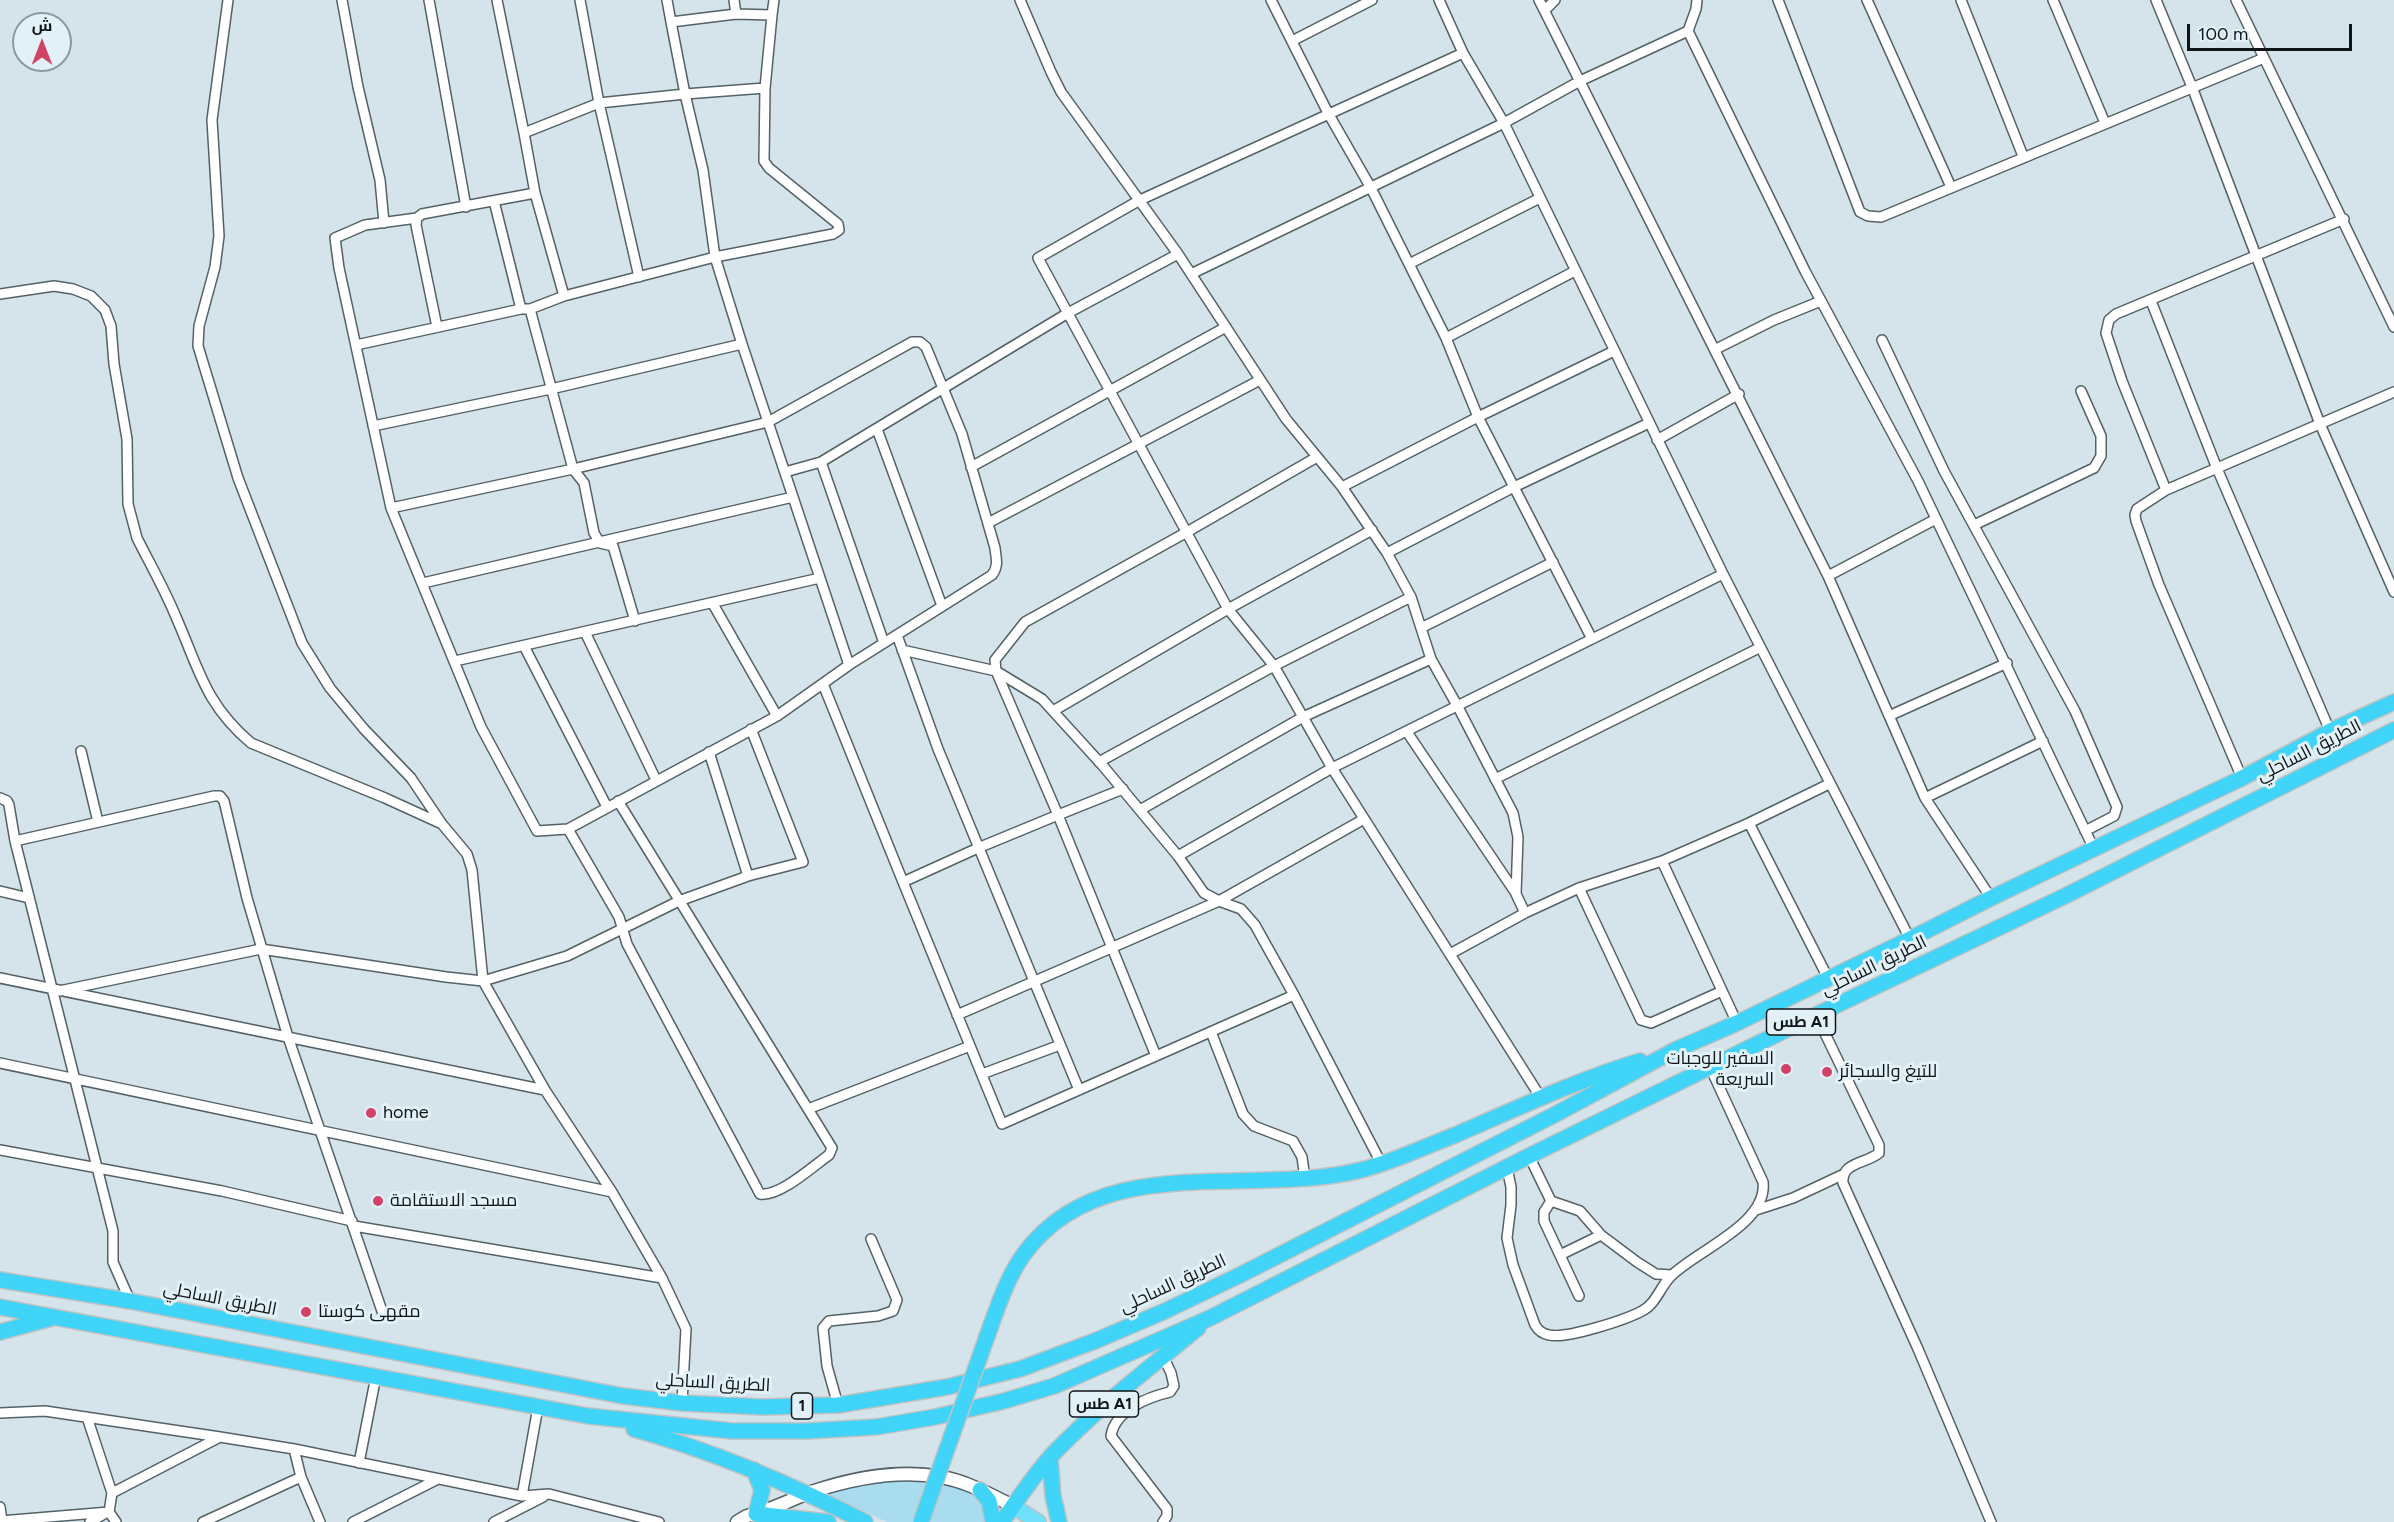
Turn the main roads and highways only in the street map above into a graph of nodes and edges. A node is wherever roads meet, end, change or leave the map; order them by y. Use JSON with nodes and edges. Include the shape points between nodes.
{"nodes":[{"id":1,"x":2394,"y":702,"type":"edge"},
{"id":2,"x":2394,"y":730,"type":"edge"},
{"id":3,"x":1675,"y":1050,"type":"junction"},
{"id":4,"x":0,"y":1280,"type":"edge"},
{"id":5,"x":0,"y":1307,"type":"edge"},
{"id":6,"x":56,"y":1317,"type":"junction"},
{"id":7,"x":1210,"y":1318,"type":"junction"},
{"id":8,"x":0,"y":1332,"type":"edge"},
{"id":9,"x":588,"y":1416,"type":"junction"},
{"id":10,"x":1050,"y":1457,"type":"junction"},
{"id":11,"x":754,"y":1470,"type":"junction"},
{"id":12,"x":980,"y":1490,"type":"road end"},
{"id":13,"x":1013,"y":1506,"type":"junction"},
{"id":14,"x":747,"y":1519,"type":"edge"},
{"id":15,"x":828,"y":1522,"type":"edge"},
{"id":16,"x":866,"y":1522,"type":"edge"},
{"id":17,"x":921,"y":1522,"type":"edge"},
{"id":18,"x":993,"y":1522,"type":"edge"},
{"id":19,"x":1002,"y":1522,"type":"edge"},
{"id":20,"x":1038,"y":1522,"type":"edge"},
{"id":21,"x":1059,"y":1522,"type":"edge"}],
"edges":[{"from":1,"to":3,"type":"highway","name":"الطريق الساحلي","number":"طس A1"},
{"from":2,"to":7,"type":"highway","name":"الطريق الساحلي","number":"طس A1","via":[[2065,896],[1529,1156]]},
{"from":3,"to":4,"type":"highway","name":"الطريق الساحلي","number":"1","via":[[1232,1279],[1095,1341],[1020,1369],[947,1387],[838,1404],[762,1407],[624,1396],[130,1301]]},
{"from":3,"to":17,"type":"highway","bridge":true,"via":[[1618,1068],[1361,1170],[1305,1179],[1173,1182],[1110,1194],[1081,1207],[1051,1226],[1024,1254],[1004,1290]]},
{"from":5,"to":6,"type":"highway","name":"الطريق الساحلي","number":"1"},
{"from":6,"to":8,"type":"highway"},
{"from":6,"to":9,"type":"highway","name":"الطريق الساحلي","number":"1"},
{"from":7,"to":9,"type":"highway","name":"الطريق الساحلي","number":"1","via":[[1054,1386],[935,1417],[876,1427],[732,1431]]},
{"from":7,"to":10,"type":"highway","name":"الطريق الساحلي","number":"طس A1","via":[[1098,1410]]},
{"from":9,"to":11,"type":"highway"},
{"from":10,"to":13,"type":"highway","name":"الطريق الساحلي","number":"طس A1"},
{"from":10,"to":21,"type":"highway"},
{"from":11,"to":14,"type":"highway","via":[[762,1490]]},
{"from":11,"to":16,"type":"highway"},
{"from":12,"to":18,"type":"highway","via":[[992,1508]]},
{"from":13,"to":19,"type":"highway","name":"الطريق الساحلي","number":"طس A1"},
{"from":13,"to":20,"type":"main road"},
{"from":14,"to":15,"type":"highway"}]}
